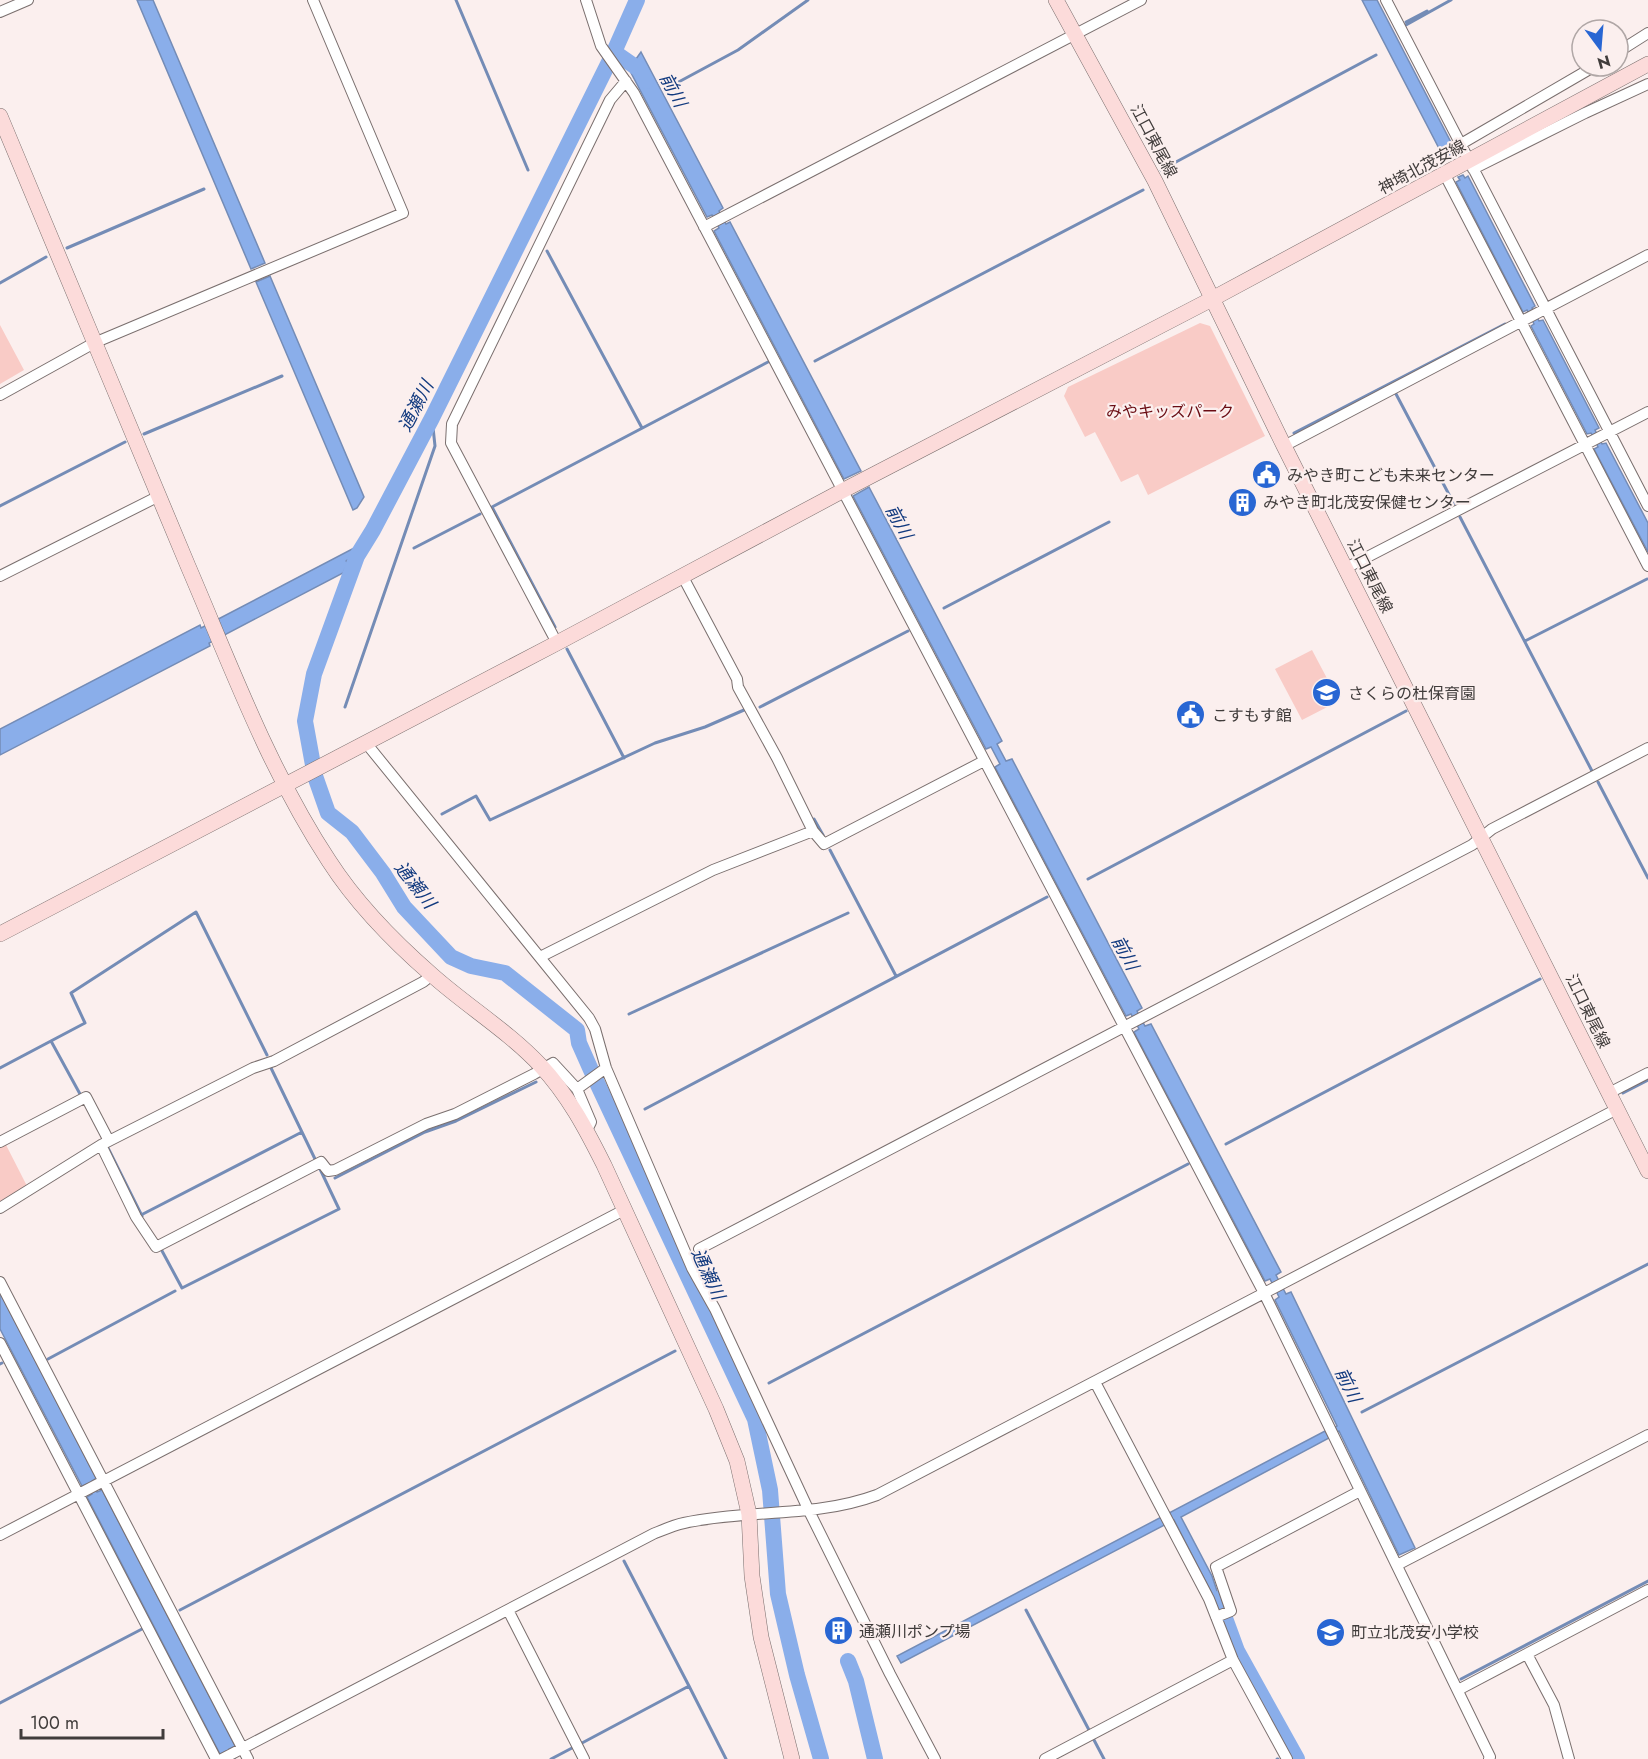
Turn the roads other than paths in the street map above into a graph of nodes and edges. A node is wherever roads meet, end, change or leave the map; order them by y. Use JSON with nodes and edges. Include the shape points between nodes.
{"nodes":[{"id":1,"x":28,"y":0,"type":"edge"},
{"id":2,"x":313,"y":0,"type":"edge"},
{"id":3,"x":586,"y":0,"type":"edge"},
{"id":4,"x":1056,"y":0,"type":"edge"},
{"id":5,"x":1141,"y":0,"type":"edge"},
{"id":6,"x":1386,"y":0,"type":"edge"},
{"id":7,"x":0,"y":12,"type":"edge"},
{"id":8,"x":1075,"y":33,"type":"junction"},
{"id":9,"x":1648,"y":33,"type":"edge"},
{"id":10,"x":1630,"y":44,"type":"edge"},
{"id":11,"x":1648,"y":64,"type":"edge"},
{"id":12,"x":624,"y":78,"type":"junction"},
{"id":13,"x":1574,"y":78,"type":"edge"},
{"id":14,"x":1648,"y":84,"type":"edge"},
{"id":15,"x":1,"y":123,"type":"edge"},
{"id":16,"x":1461,"y":144,"type":"junction"},
{"id":17,"x":1471,"y":165,"type":"junction"},
{"id":18,"x":1445,"y":175,"type":"junction"},
{"id":19,"x":709,"y":224,"type":"junction"},
{"id":20,"x":1648,"y":255,"type":"edge"},
{"id":21,"x":1212,"y":299,"type":"junction"},
{"id":22,"x":1534,"y":316,"type":"junction"},
{"id":23,"x":94,"y":343,"type":"junction"},
{"id":24,"x":0,"y":394,"type":"edge"},
{"id":25,"x":1648,"y":412,"type":"edge"},
{"id":26,"x":1597,"y":439,"type":"junction"},
{"id":27,"x":1284,"y":446,"type":"junction"},
{"id":28,"x":842,"y":491,"type":"junction"},
{"id":29,"x":159,"y":496,"type":"junction"},
{"id":30,"x":1648,"y":506,"type":"edge"},
{"id":31,"x":1648,"y":566,"type":"edge"},
{"id":32,"x":1346,"y":568,"type":"junction"},
{"id":33,"x":0,"y":576,"type":"edge"},
{"id":34,"x":683,"y":577,"type":"junction"},
{"id":35,"x":557,"y":643,"type":"junction"},
{"id":36,"x":366,"y":742,"type":"junction"},
{"id":37,"x":1648,"y":748,"type":"edge"},
{"id":38,"x":984,"y":761,"type":"junction"},
{"id":39,"x":285,"y":786,"type":"junction"},
{"id":40,"x":813,"y":831,"type":"junction"},
{"id":41,"x":1482,"y":837,"type":"junction"},
{"id":42,"x":0,"y":934,"type":"edge"},
{"id":43,"x":540,"y":957,"type":"junction"},
{"id":44,"x":432,"y":975,"type":"junction"},
{"id":45,"x":1134,"y":1022,"type":"junction"},
{"id":46,"x":542,"y":1067,"type":"junction"},
{"id":47,"x":604,"y":1070,"type":"junction"},
{"id":48,"x":1648,"y":1073,"type":"edge"},
{"id":49,"x":578,"y":1088,"type":"junction"},
{"id":50,"x":1609,"y":1093,"type":"junction"},
{"id":51,"x":1617,"y":1109,"type":"junction"},
{"id":52,"x":587,"y":1130,"type":"junction"},
{"id":53,"x":0,"y":1142,"type":"edge"},
{"id":54,"x":105,"y":1143,"type":"junction"},
{"id":55,"x":1648,"y":1171,"type":"edge"},
{"id":56,"x":0,"y":1208,"type":"edge"},
{"id":57,"x":624,"y":1210,"type":"junction"},
{"id":58,"x":699,"y":1249,"type":"dead end"},
{"id":59,"x":0,"y":1282,"type":"edge"},
{"id":60,"x":1273,"y":1288,"type":"junction"},
{"id":61,"x":0,"y":1343,"type":"edge"},
{"id":62,"x":1095,"y":1382,"type":"junction"},
{"id":63,"x":1648,"y":1435,"type":"edge"},
{"id":64,"x":91,"y":1488,"type":"junction"},
{"id":65,"x":1360,"y":1491,"type":"junction"},
{"id":66,"x":810,"y":1511,"type":"junction"},
{"id":67,"x":754,"y":1514,"type":"junction"},
{"id":68,"x":0,"y":1535,"type":"edge"},
{"id":69,"x":1397,"y":1565,"type":"junction"},
{"id":70,"x":1648,"y":1590,"type":"edge"},
{"id":71,"x":508,"y":1610,"type":"junction"},
{"id":72,"x":1221,"y":1615,"type":"junction"},
{"id":73,"x":1527,"y":1654,"type":"junction"},
{"id":74,"x":1233,"y":1660,"type":"junction"},
{"id":75,"x":1458,"y":1690,"type":"junction"},
{"id":76,"x":231,"y":1754,"type":"edge"},
{"id":77,"x":216,"y":1759,"type":"edge"},
{"id":78,"x":248,"y":1759,"type":"edge"},
{"id":79,"x":584,"y":1759,"type":"edge"},
{"id":80,"x":792,"y":1759,"type":"edge"},
{"id":81,"x":935,"y":1759,"type":"edge"},
{"id":82,"x":1045,"y":1759,"type":"edge"},
{"id":83,"x":1287,"y":1759,"type":"edge"},
{"id":84,"x":1490,"y":1759,"type":"edge"},
{"id":85,"x":1569,"y":1759,"type":"edge"}],
"edges":[{"from":1,"to":7,"type":"street"},
{"from":2,"to":23,"type":"street","via":[[403,213]]},
{"from":3,"to":12,"type":"street","via":[[601,46]]},
{"from":4,"to":8,"type":"street","name":"江口東尾線"},
{"from":5,"to":8,"type":"street"},
{"from":6,"to":16,"type":"street"},
{"from":8,"to":19,"type":"street"},
{"from":8,"to":21,"type":"street","name":"江口東尾線","via":[[1155,181]]},
{"from":9,"to":10,"type":"street"},
{"from":11,"to":17,"type":"street","name":"神埼北茂安線"},
{"from":12,"to":19,"type":"street"},
{"from":12,"to":35,"type":"street","via":[[452,424],[451,442]]},
{"from":13,"to":16,"type":"street"},
{"from":14,"to":17,"type":"street"},
{"from":15,"to":23,"type":"street"},
{"from":16,"to":17,"type":"street"},
{"from":17,"to":18,"type":"street","name":"神埼北茂安線"},
{"from":17,"to":22,"type":"street"},
{"from":18,"to":21,"type":"street","name":"神埼北茂安線"},
{"from":18,"to":22,"type":"street"},
{"from":19,"to":28,"type":"street"},
{"from":20,"to":22,"type":"street"},
{"from":21,"to":27,"type":"street","name":"江口東尾線"},
{"from":21,"to":28,"type":"street","name":"神埼北茂安線"},
{"from":22,"to":26,"type":"street"},
{"from":22,"to":26,"type":"street"},
{"from":22,"to":27,"type":"street"},
{"from":23,"to":24,"type":"street"},
{"from":23,"to":29,"type":"street"},
{"from":25,"to":26,"type":"street"},
{"from":26,"to":30,"type":"street"},
{"from":26,"to":31,"type":"street"},
{"from":26,"to":32,"type":"street"},
{"from":27,"to":32,"type":"street","name":"江口東尾線"},
{"from":28,"to":34,"type":"street","name":"神埼北茂安線"},
{"from":28,"to":38,"type":"street"},
{"from":29,"to":33,"type":"street"},
{"from":29,"to":39,"type":"street"},
{"from":32,"to":41,"type":"street","name":"江口東尾線"},
{"from":34,"to":35,"type":"street","name":"神埼北茂安線"},
{"from":34,"to":40,"type":"street"},
{"from":35,"to":36,"type":"street","name":"神埼北茂安線"},
{"from":36,"to":39,"type":"street","name":"神埼北茂安線"},
{"from":36,"to":43,"type":"street"},
{"from":37,"to":41,"type":"street"},
{"from":38,"to":40,"type":"street","via":[[830,842],[824,844]]},
{"from":38,"to":45,"type":"street"},
{"from":39,"to":42,"type":"street","name":"神埼北茂安線"},
{"from":39,"to":44,"type":"street","via":[[340,879]]},
{"from":40,"to":43,"type":"street","via":[[713,870]]},
{"from":41,"to":45,"type":"street"},
{"from":41,"to":50,"type":"street","name":"江口東尾線"},
{"from":43,"to":47,"type":"street","via":[[589,1018]]},
{"from":44,"to":46,"type":"street"},
{"from":44,"to":54,"type":"street","via":[[284,1055]]},
{"from":45,"to":58,"type":"street"},
{"from":45,"to":60,"type":"street"},
{"from":46,"to":49,"type":"street","via":[[552,1064]]},
{"from":46,"to":52,"type":"street"},
{"from":46,"to":54,"type":"street","via":[[455,1114],[426,1124],[335,1170],[328,1171],[321,1162],[156,1247],[136,1217]]},
{"from":47,"to":49,"type":"street"},
{"from":47,"to":66,"type":"street","via":[[692,1268]]},
{"from":48,"to":50,"type":"street"},
{"from":49,"to":52,"type":"street","via":[[591,1122]]},
{"from":50,"to":51,"type":"street","name":"江口東尾線"},
{"from":51,"to":55,"type":"street","name":"江口東尾線"},
{"from":51,"to":60,"type":"street"},
{"from":52,"to":57,"type":"street"},
{"from":53,"to":54,"type":"street","via":[[86,1097]]},
{"from":54,"to":56,"type":"street"},
{"from":57,"to":64,"type":"street"},
{"from":57,"to":67,"type":"street","via":[[728,1438]]},
{"from":59,"to":64,"type":"street"},
{"from":60,"to":62,"type":"street"},
{"from":60,"to":65,"type":"street"},
{"from":61,"to":64,"type":"street"},
{"from":62,"to":66,"type":"street","via":[[877,1495]]},
{"from":62,"to":72,"type":"street"},
{"from":63,"to":69,"type":"street"},
{"from":64,"to":68,"type":"street"},
{"from":64,"to":76,"type":"street"},
{"from":64,"to":77,"type":"street"},
{"from":65,"to":69,"type":"street"},
{"from":65,"to":72,"type":"street","via":[[1216,1567],[1231,1611]]},
{"from":66,"to":67,"type":"street"},
{"from":66,"to":81,"type":"street"},
{"from":67,"to":71,"type":"street","via":[[682,1523],[653,1534]]},
{"from":67,"to":80,"type":"street","via":[[752,1576],[758,1618]]},
{"from":69,"to":75,"type":"street"},
{"from":70,"to":73,"type":"street"},
{"from":71,"to":76,"type":"street"},
{"from":71,"to":79,"type":"street"},
{"from":72,"to":74,"type":"street"},
{"from":73,"to":75,"type":"street"},
{"from":73,"to":85,"type":"street","via":[[1554,1705]]},
{"from":74,"to":82,"type":"street"},
{"from":74,"to":83,"type":"street"},
{"from":75,"to":84,"type":"street"},
{"from":76,"to":78,"type":"street"}]}
